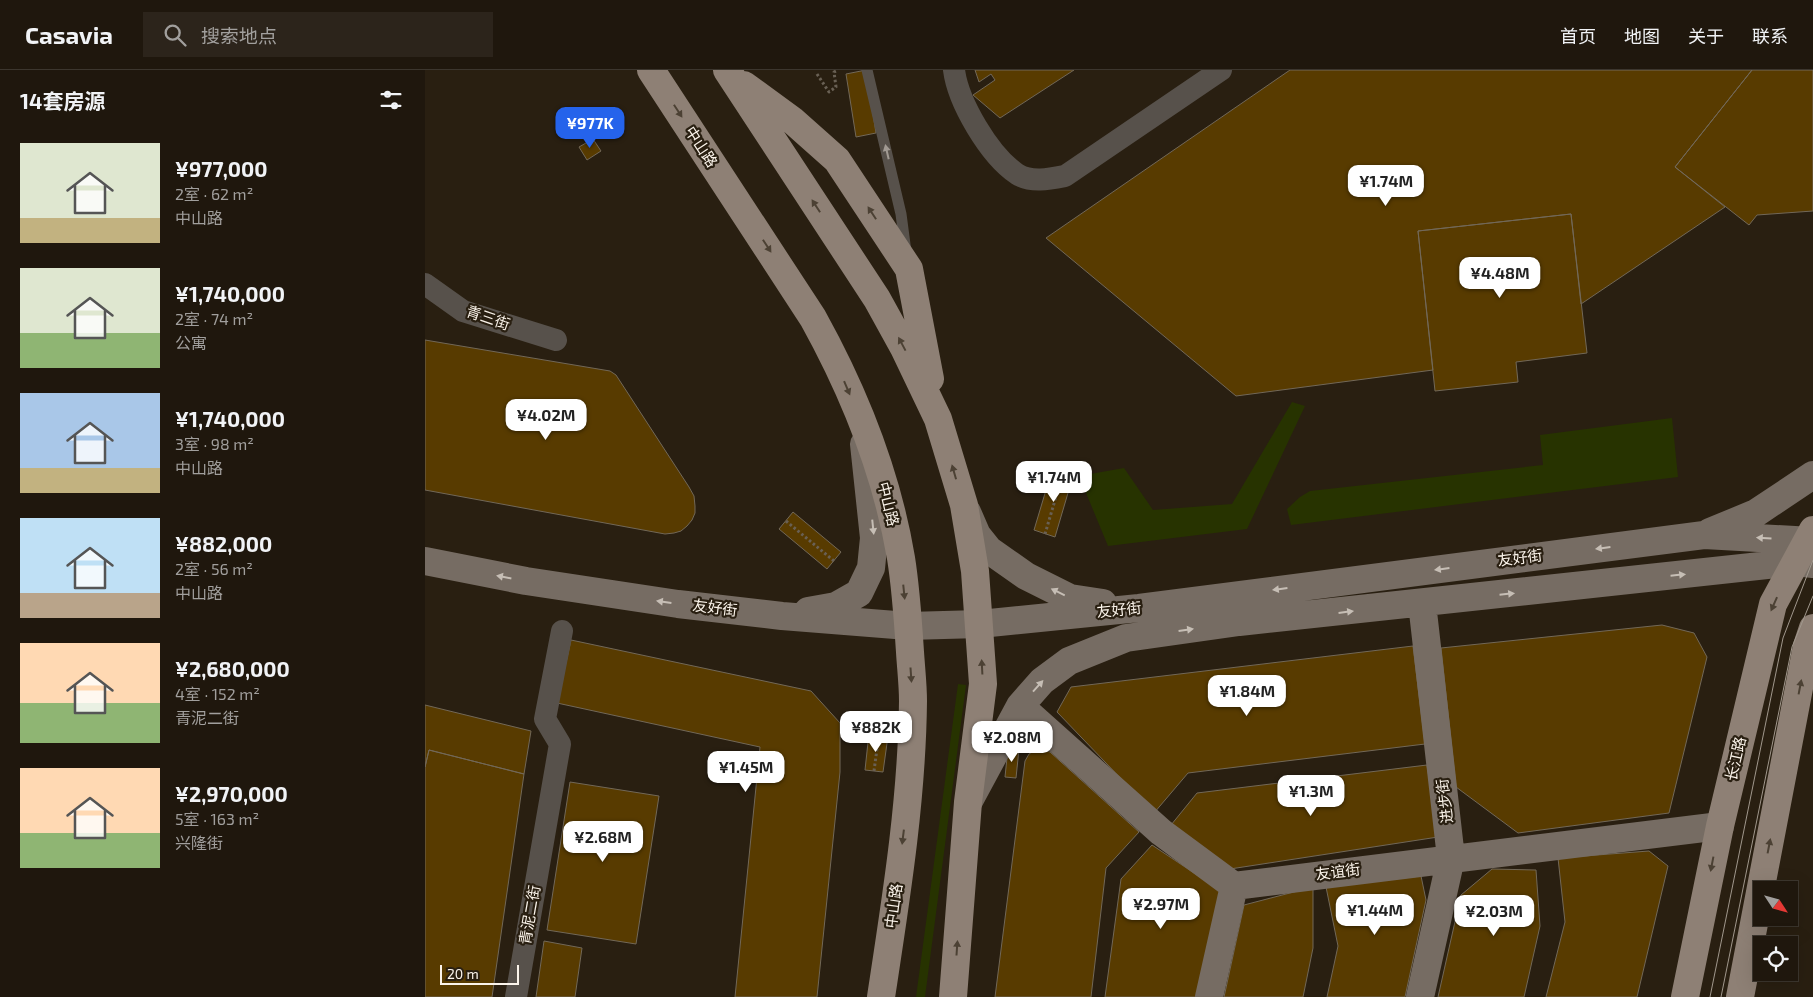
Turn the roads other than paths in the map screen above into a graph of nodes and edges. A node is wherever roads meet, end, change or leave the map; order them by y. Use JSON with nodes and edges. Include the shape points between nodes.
{"nodes":[{"id":1,"x":651,"y":70,"type":"edge"},
{"id":2,"x":867,"y":70,"type":"edge"},
{"id":3,"x":953,"y":70,"type":"edge"},
{"id":4,"x":1221,"y":70,"type":"edge"},
{"id":5,"x":733,"y":72,"type":"edge"},
{"id":6,"x":909,"y":269,"type":"junction"},
{"id":7,"x":425,"y":284,"type":"edge"},
{"id":8,"x":556,"y":340,"type":"dead end"},
{"id":9,"x":937,"y":420,"type":"junction"},
{"id":10,"x":863,"y":426,"type":"junction"},
{"id":11,"x":1813,"y":475,"type":"edge"},
{"id":12,"x":964,"y":506,"type":"junction"},
{"id":13,"x":1704,"y":535,"type":"junction"},
{"id":14,"x":1808,"y":547,"type":"edge"},
{"id":15,"x":425,"y":561,"type":"edge"},
{"id":16,"x":1422,"y":603,"type":"junction"},
{"id":17,"x":1139,"y":608,"type":"junction"},
{"id":18,"x":782,"y":616,"type":"junction"},
{"id":19,"x":980,"y":624,"type":"junction"},
{"id":20,"x":908,"y":626,"type":"junction"},
{"id":21,"x":1813,"y":628,"type":"edge"},
{"id":22,"x":562,"y":631,"type":"dead end"},
{"id":23,"x":1020,"y":706,"type":"junction"},
{"id":24,"x":968,"y":802,"type":"junction"},
{"id":25,"x":1720,"y":826,"type":"junction"},
{"id":26,"x":1451,"y":858,"type":"junction"},
{"id":27,"x":1234,"y":886,"type":"junction"},
{"id":28,"x":516,"y":997,"type":"edge"},
{"id":29,"x":881,"y":997,"type":"edge"},
{"id":30,"x":953,"y":997,"type":"edge"},
{"id":31,"x":1209,"y":997,"type":"edge"},
{"id":32,"x":1420,"y":997,"type":"edge"},
{"id":33,"x":1685,"y":997,"type":"edge"},
{"id":34,"x":1739,"y":997,"type":"edge"}],
"edges":[{"from":1,"to":10,"type":"main road","name":"中山路","one_way":true,"via":[[813,318]]},
{"from":6,"to":2,"type":"lane","one_way":true,"via":[[901,214]]},
{"from":3,"to":4,"type":"street","via":[[963,102],[983,137],[1017,174],[1032,179],[1065,176]]},
{"from":6,"to":5,"type":"main road","one_way":true,"via":[[837,160]]},
{"from":9,"to":5,"type":"main road","one_way":true,"via":[[877,299]]},
{"from":6,"to":9,"type":"main road"},
{"from":7,"to":8,"type":"street","name":"青三街","via":[[463,311]]},
{"from":12,"to":9,"type":"main road","one_way":true},
{"from":10,"to":18,"type":"street","one_way":true,"via":[[874,538],[871,568],[859,593],[836,606]]},
{"from":10,"to":20,"type":"main road","name":"中山路","one_way":true,"via":[[884,484],[901,558]]},
{"from":11,"to":13,"type":"street","via":[[1756,514]]},
{"from":17,"to":12,"type":"street","one_way":true,"via":[[1070,598],[1026,576],[989,550],[977,535]]},
{"from":12,"to":19,"type":"main road"},
{"from":14,"to":13,"type":"street","name":"友好街","one_way":true},
{"from":13,"to":17,"type":"street","name":"友好街","one_way":true},
{"from":16,"to":14,"type":"street","name":"友好街","one_way":true},
{"from":14,"to":25,"type":"main road","name":"长江路","one_way":true,"via":[[1773,604]]},
{"from":18,"to":15,"type":"street","name":"友好街","one_way":true,"via":[[526,581]]},
{"from":23,"to":16,"type":"street","name":"友好街","one_way":true,"via":[[1042,680],[1069,661],[1126,638],[1239,622]]},
{"from":16,"to":26,"type":"street","name":"进步街"},
{"from":17,"to":19,"type":"street","name":"友好街"},
{"from":18,"to":20,"type":"street","name":"友好街"},
{"from":19,"to":20,"type":"street","name":"友好街"},
{"from":24,"to":19,"type":"main road","one_way":true,"via":[[983,684]]},
{"from":20,"to":29,"type":"main road","name":"中山路","one_way":true,"via":[[913,700],[907,800]]},
{"from":34,"to":21,"type":"main road","one_way":true},
{"from":22,"to":28,"type":"street","name":"青泥二街","via":[[545,719],[560,744]]},
{"from":23,"to":24,"type":"street","name":"友好街"},
{"from":23,"to":27,"type":"street","via":[[1161,832]]},
{"from":30,"to":24,"type":"main road","one_way":true},
{"from":25,"to":26,"type":"street","name":"友谊街"},
{"from":25,"to":33,"type":"main road","name":"长江路","one_way":true},
{"from":26,"to":27,"type":"street","name":"友谊街"},
{"from":26,"to":32,"type":"street","name":"进步街"},
{"from":27,"to":31,"type":"street"}]}
